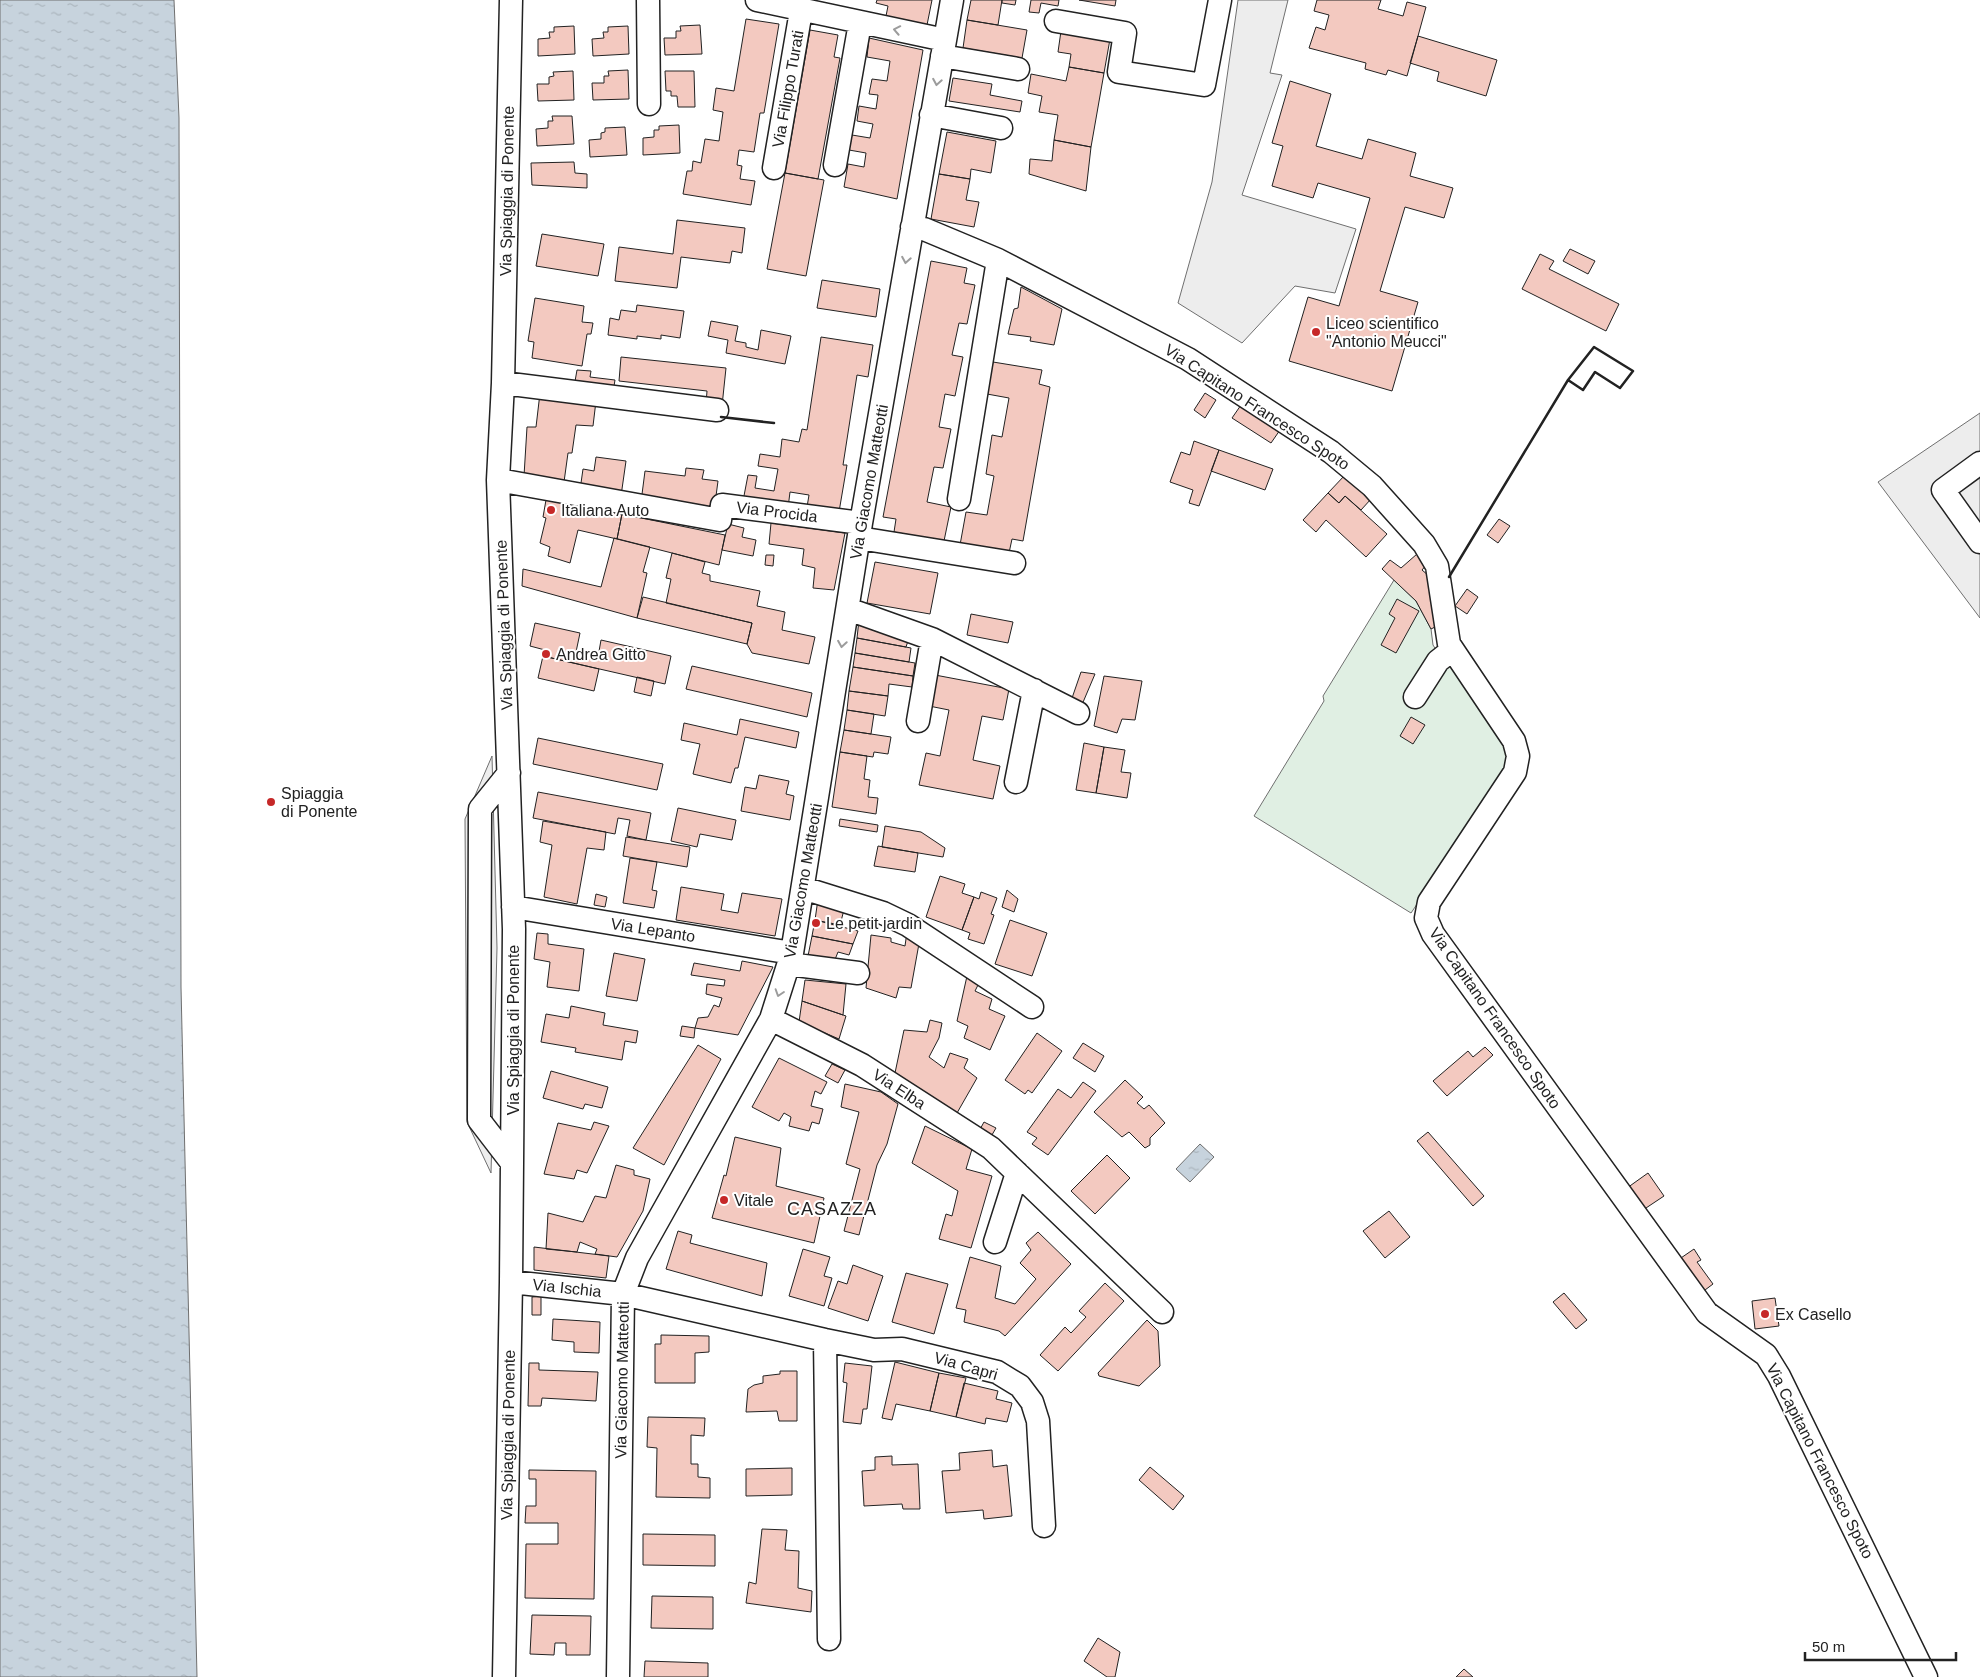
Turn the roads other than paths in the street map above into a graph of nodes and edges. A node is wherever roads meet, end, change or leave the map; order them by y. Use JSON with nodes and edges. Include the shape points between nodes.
{"nodes":[{"id":1,"x":511,"y":0,"type":"edge"},
{"id":2,"x":648,"y":0,"type":"edge"},
{"id":3,"x":757,"y":0,"type":"edge"},
{"id":4,"x":952,"y":0,"type":"edge"},
{"id":5,"x":1220,"y":0,"type":"edge"},
{"id":6,"x":801,"y":11,"type":"junction"},
{"id":7,"x":1056,"y":21,"type":"dead end"},
{"id":8,"x":860,"y":24,"type":"junction"},
{"id":9,"x":943,"y":48,"type":"junction"},
{"id":10,"x":1018,"y":69,"type":"dead end"},
{"id":11,"x":650,"y":104,"type":"dead end"},
{"id":12,"x":931,"y":115,"type":"junction"},
{"id":13,"x":1001,"y":128,"type":"dead end"},
{"id":14,"x":835,"y":166,"type":"dead end"},
{"id":15,"x":774,"y":168,"type":"dead end"},
{"id":16,"x":912,"y":227,"type":"junction"},
{"id":17,"x":998,"y":260,"type":"junction"},
{"id":18,"x":503,"y":383,"type":"junction"},
{"id":19,"x":717,"y":410,"type":"dead end"},
{"id":20,"x":1980,"y":463,"type":"edge"},
{"id":21,"x":498,"y":480,"type":"junction"},
{"id":22,"x":960,"y":499,"type":"dead end"},
{"id":23,"x":860,"y":530,"type":"junction"},
{"id":24,"x":1980,"y":542,"type":"edge"},
{"id":25,"x":1014,"y":564,"type":"dead end"},
{"id":26,"x":848,"y":609,"type":"junction"},
{"id":27,"x":932,"y":639,"type":"junction"},
{"id":28,"x":1452,"y":650,"type":"junction"},
{"id":29,"x":1034,"y":690,"type":"junction"},
{"id":30,"x":1415,"y":697,"type":"dead end"},
{"id":31,"x":1078,"y":713,"type":"dead end"},
{"id":32,"x":918,"y":721,"type":"dead end"},
{"id":33,"x":509,"y":773,"type":"junction"},
{"id":34,"x":1016,"y":782,"type":"dead end"},
{"id":35,"x":804,"y":882,"type":"junction"},
{"id":36,"x":514,"y":907,"type":"junction"},
{"id":37,"x":790,"y":958,"type":"junction"},
{"id":38,"x":988,"y":968,"type":"dead end"},
{"id":39,"x":858,"y":973,"type":"dead end"},
{"id":40,"x":1032,"y":1007,"type":"dead end"},
{"id":41,"x":771,"y":1019,"type":"junction"},
{"id":42,"x":512,"y":1163,"type":"junction"},
{"id":43,"x":1017,"y":1173,"type":"junction"},
{"id":44,"x":995,"y":1242,"type":"dead end"},
{"id":45,"x":512,"y":1282,"type":"junction"},
{"id":46,"x":623,"y":1294,"type":"junction"},
{"id":47,"x":1162,"y":1312,"type":"dead end"},
{"id":48,"x":826,"y":1340,"type":"junction"},
{"id":49,"x":1044,"y":1526,"type":"dead end"},
{"id":50,"x":829,"y":1639,"type":"dead end"},
{"id":51,"x":504,"y":1677,"type":"edge"},
{"id":52,"x":618,"y":1677,"type":"edge"},
{"id":53,"x":1926,"y":1677,"type":"edge"}],
"edges":[{"from":1,"to":18,"type":"street","name":"Via Spiaggia di Ponente"},
{"from":2,"to":11,"type":"street"},
{"from":3,"to":6,"type":"street","name":"Via Filippo Turati"},
{"from":4,"to":9,"type":"street","name":"Via Giacomo Matteotti"},
{"from":5,"to":7,"type":"street","via":[[1204,85],[1119,72],[1126,33]]},
{"from":6,"to":8,"type":"street","name":"Via Filippo Turati"},
{"from":6,"to":15,"type":"street","name":"Via Filippo Turati"},
{"from":9,"to":8,"type":"street","name":"Via Filippo Turati","one_way":true},
{"from":8,"to":14,"type":"street"},
{"from":9,"to":10,"type":"street","name":"Via Filippo Turati"},
{"from":9,"to":12,"type":"street","name":"Via Giacomo Matteotti","one_way":true},
{"from":12,"to":13,"type":"street"},
{"from":12,"to":16,"type":"street","name":"Via Giacomo Matteotti"},
{"from":16,"to":17,"type":"street","name":"Via Capitano Francesco Spoto"},
{"from":16,"to":23,"type":"street","name":"Via Giacomo Matteotti","one_way":true},
{"from":17,"to":22,"type":"street"},
{"from":17,"to":28,"type":"street","name":"Via Capitano Francesco Spoto","via":[[1188,359],[1331,452],[1372,486],[1424,544],[1437,566]]},
{"from":18,"to":19,"type":"street"},
{"from":18,"to":21,"type":"street","name":"Via Spiaggia di Ponente"},
{"from":20,"to":24,"type":"street","via":[[1943,490]]},
{"from":21,"to":23,"type":"street","name":"Via Procida","via":[[720,520],[722,505]]},
{"from":21,"to":33,"type":"street","name":"Via Spiaggia di Ponente"},
{"from":23,"to":25,"type":"street"},
{"from":23,"to":26,"type":"street","name":"Via Giacomo Matteotti"},
{"from":26,"to":27,"type":"street"},
{"from":26,"to":35,"type":"street","name":"Via Giacomo Matteotti","one_way":true},
{"from":27,"to":29,"type":"street"},
{"from":27,"to":32,"type":"street"},
{"from":28,"to":30,"type":"street","via":[[1438,660]]},
{"from":28,"to":53,"type":"street","name":"Via Capitano Francesco Spoto","via":[[1514,741],[1518,756],[1515,772],[1429,902],[1426,918],[1433,934],[1707,1313],[1766,1355],[1784,1384]]},
{"from":29,"to":31,"type":"street"},
{"from":29,"to":34,"type":"street"},
{"from":33,"to":36,"type":"street","name":"Via Spiaggia di Ponente"},
{"from":33,"to":42,"type":"street","via":[[480,809],[479,1120]]},
{"from":35,"to":37,"type":"street","name":"Via Giacomo Matteotti"},
{"from":35,"to":38,"type":"street","via":[[822,879],[913,916]]},
{"from":35,"to":40,"type":"street","via":[[908,925]]},
{"from":36,"to":37,"type":"street","name":"Via Lepanto"},
{"from":36,"to":42,"type":"street","name":"Via Spiaggia di Ponente"},
{"from":37,"to":39,"type":"street","name":"Via Lepanto"},
{"from":37,"to":41,"type":"street","name":"Via Giacomo Matteotti","one_way":true},
{"from":41,"to":43,"type":"street","name":"Via Elba","via":[[862,1065],[990,1148]]},
{"from":41,"to":46,"type":"street","name":"Via Giacomo Matteotti","via":[[637,1258]]},
{"from":42,"to":45,"type":"street","name":"Via Spiaggia di Ponente"},
{"from":43,"to":44,"type":"street"},
{"from":43,"to":47,"type":"street","name":"Via Elba"},
{"from":45,"to":46,"type":"street","name":"Via Ischia"},
{"from":45,"to":51,"type":"street","name":"Via Spiaggia di Ponente"},
{"from":46,"to":48,"type":"street","name":"Via Capri"},
{"from":46,"to":52,"type":"street","name":"Via Giacomo Matteotti"},
{"from":48,"to":49,"type":"street","name":"Via Capri","via":[[874,1350],[902,1349],[997,1372],[1020,1386],[1032,1402],[1038,1421]]},
{"from":48,"to":50,"type":"street"}]}
